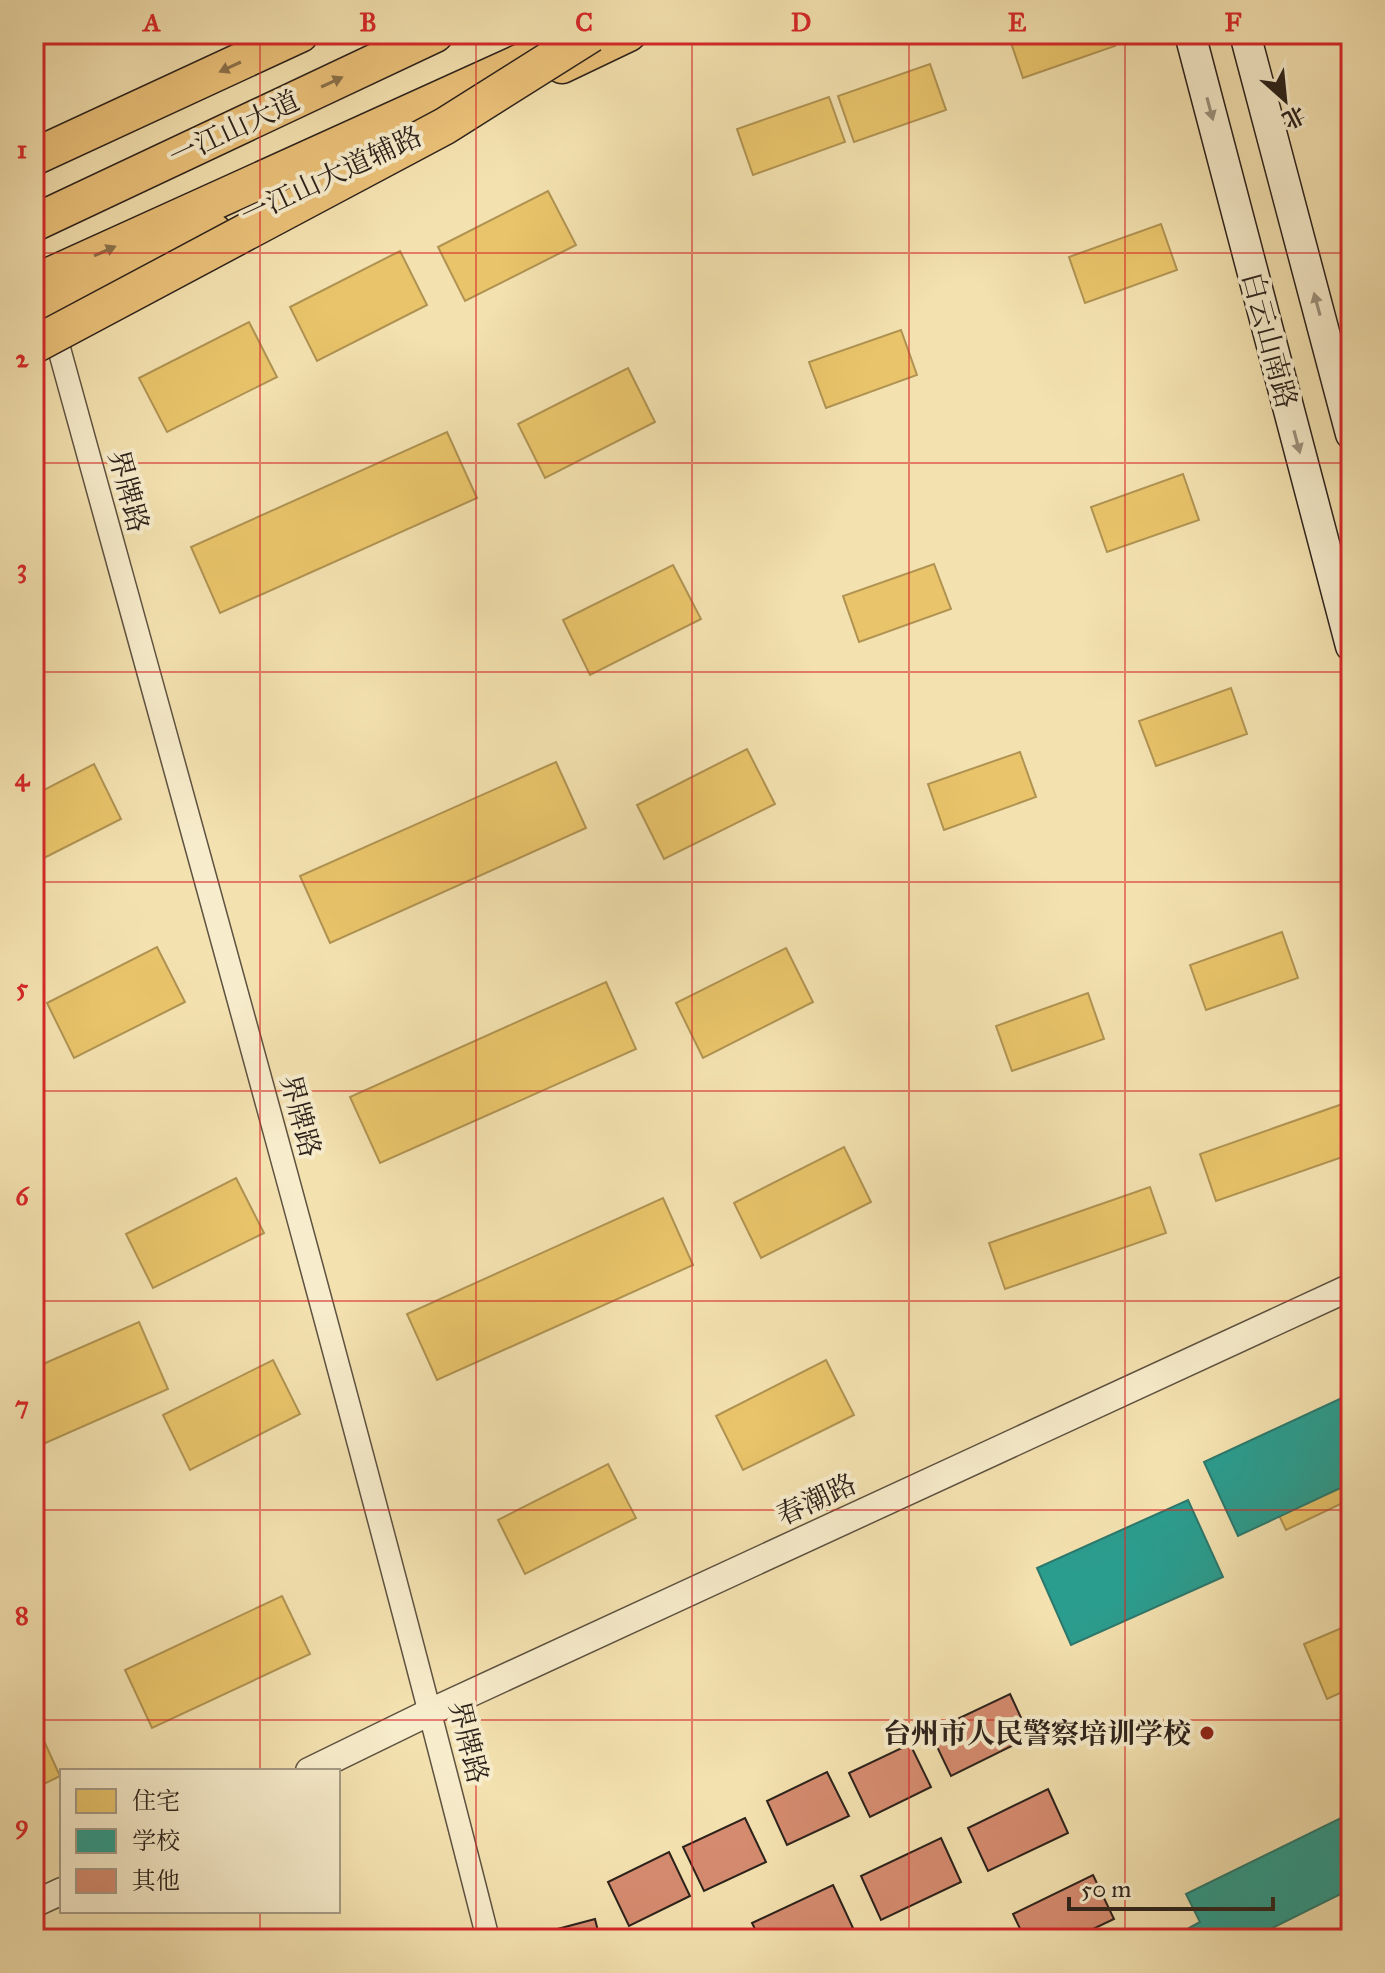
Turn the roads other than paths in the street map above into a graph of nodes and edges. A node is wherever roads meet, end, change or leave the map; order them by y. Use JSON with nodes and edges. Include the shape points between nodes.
{"nodes":[{"id":1,"x":300,"y":34,"type":"edge"},
{"id":2,"x":435,"y":34,"type":"edge"},
{"id":3,"x":582,"y":34,"type":"edge"},
{"id":4,"x":591,"y":34,"type":"edge"},
{"id":5,"x":629,"y":34,"type":"edge"},
{"id":6,"x":1190,"y":34,"type":"edge"},
{"id":7,"x":1245,"y":34,"type":"edge"},
{"id":8,"x":34,"y":157,"type":"edge"},
{"id":9,"x":34,"y":223,"type":"edge"},
{"id":10,"x":39,"y":303,"type":"edge"},
{"id":11,"x":34,"y":345,"type":"edge"},
{"id":12,"x":1351,"y":434,"type":"edge"},
{"id":13,"x":1351,"y":646,"type":"edge"},
{"id":14,"x":1351,"y":1287,"type":"edge"},
{"id":15,"x":430,"y":1712,"type":"junction"},
{"id":16,"x":313,"y":1769,"type":"edge"},
{"id":17,"x":60,"y":1892,"type":"edge"},
{"id":18,"x":34,"y":1904,"type":"edge"},
{"id":19,"x":488,"y":1939,"type":"edge"}],
"edges":[{"from":1,"to":8,"type":"highway","name":"一江山大道","one_way":true},
{"from":9,"to":2,"type":"highway","name":"一江山大道","one_way":true},
{"from":10,"to":3,"type":"highway","one_way":true},
{"from":4,"to":11,"type":"highway","bridge":true,"via":[[445,126]]},
{"from":5,"to":10,"type":"main road","name":"一江山大道辅路"},
{"from":6,"to":13,"type":"main road","name":"白云山南路","one_way":true},
{"from":12,"to":7,"type":"main road","name":"白云山南路","one_way":true},
{"from":10,"to":15,"type":"street","name":"界牌路","via":[[256,1064]]},
{"from":14,"to":15,"type":"street","name":"春潮路"},
{"from":15,"to":16,"type":"street","name":"春潮路"},
{"from":15,"to":19,"type":"street","name":"界牌路"},
{"from":17,"to":18,"type":"street"}]}
